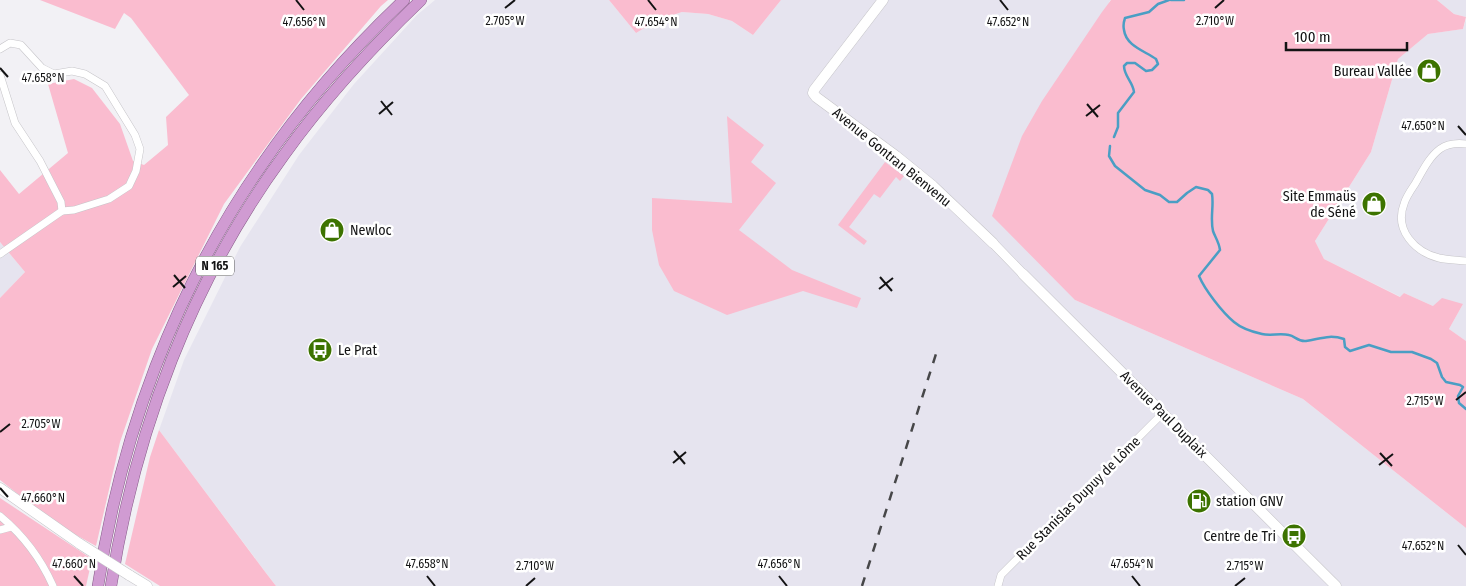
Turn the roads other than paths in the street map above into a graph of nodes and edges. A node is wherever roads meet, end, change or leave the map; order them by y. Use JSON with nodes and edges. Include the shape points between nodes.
{"nodes":[{"id":1,"x":404,"y":0,"type":"edge"},
{"id":2,"x":421,"y":0,"type":"edge"},
{"id":3,"x":883,"y":0,"type":"edge"},
{"id":4,"x":0,"y":49,"type":"edge"},
{"id":5,"x":0,"y":75,"type":"edge"},
{"id":6,"x":1466,"y":144,"type":"edge"},
{"id":7,"x":62,"y":211,"type":"junction"},
{"id":8,"x":993,"y":243,"type":"joint"},
{"id":9,"x":0,"y":254,"type":"edge"},
{"id":10,"x":1466,"y":261,"type":"edge"},
{"id":11,"x":1023,"y":274,"type":"joint"},
{"id":12,"x":1163,"y":413,"type":"junction"},
{"id":13,"x":0,"y":488,"type":"edge"},
{"id":14,"x":0,"y":516,"type":"edge"},
{"id":15,"x":11,"y":527,"type":"junction"},
{"id":16,"x":0,"y":530,"type":"edge"},
{"id":17,"x":53,"y":586,"type":"edge"},
{"id":18,"x":98,"y":586,"type":"edge"},
{"id":19,"x":111,"y":586,"type":"edge"},
{"id":20,"x":147,"y":586,"type":"edge"},
{"id":21,"x":998,"y":586,"type":"edge"},
{"id":22,"x":1336,"y":586,"type":"edge"}],
"edges":[{"from":1,"to":18,"type":"highway","number":"N 165","via":[[303,109],[232,210],[196,276],[169,335],[138,417],[118,487]]},
{"from":2,"to":19,"type":"highway","number":"N 165","via":[[360,62],[313,117],[262,187],[215,266],[180,338],[152,414],[129,492]]},
{"from":3,"to":8,"type":"main road","name":"Avenue Gontran Bienvenu","via":[[813,93],[896,156]]},
{"from":4,"to":7,"type":"street","via":[[10,43],[21,45],[42,68],[54,74],[72,71],[85,74],[105,86],[135,135],[140,149],[129,186],[109,199]]},
{"from":5,"to":7,"type":"street","via":[[16,123],[40,161],[61,202]]},
{"from":6,"to":10,"type":"street","via":[[1454,144],[1432,156],[1404,204],[1401,221],[1408,238],[1423,252],[1438,258]]},
{"from":7,"to":9,"type":"street"},
{"from":8,"to":11,"type":"street","name":"Avenue Paul Duplaix"},
{"from":11,"to":12,"type":"main road","name":"Avenue Paul Duplaix"},
{"from":12,"to":21,"type":"street","name":"Rue Stanislas Dupuy de Lôme","via":[[1002,575]]},
{"from":12,"to":22,"type":"main road","name":"Avenue Paul Duplaix"},
{"from":13,"to":20,"type":"main road","bridge":true},
{"from":14,"to":15,"type":"street"},
{"from":15,"to":16,"type":"street"},
{"from":15,"to":17,"type":"street","via":[[31,547]]}]}
